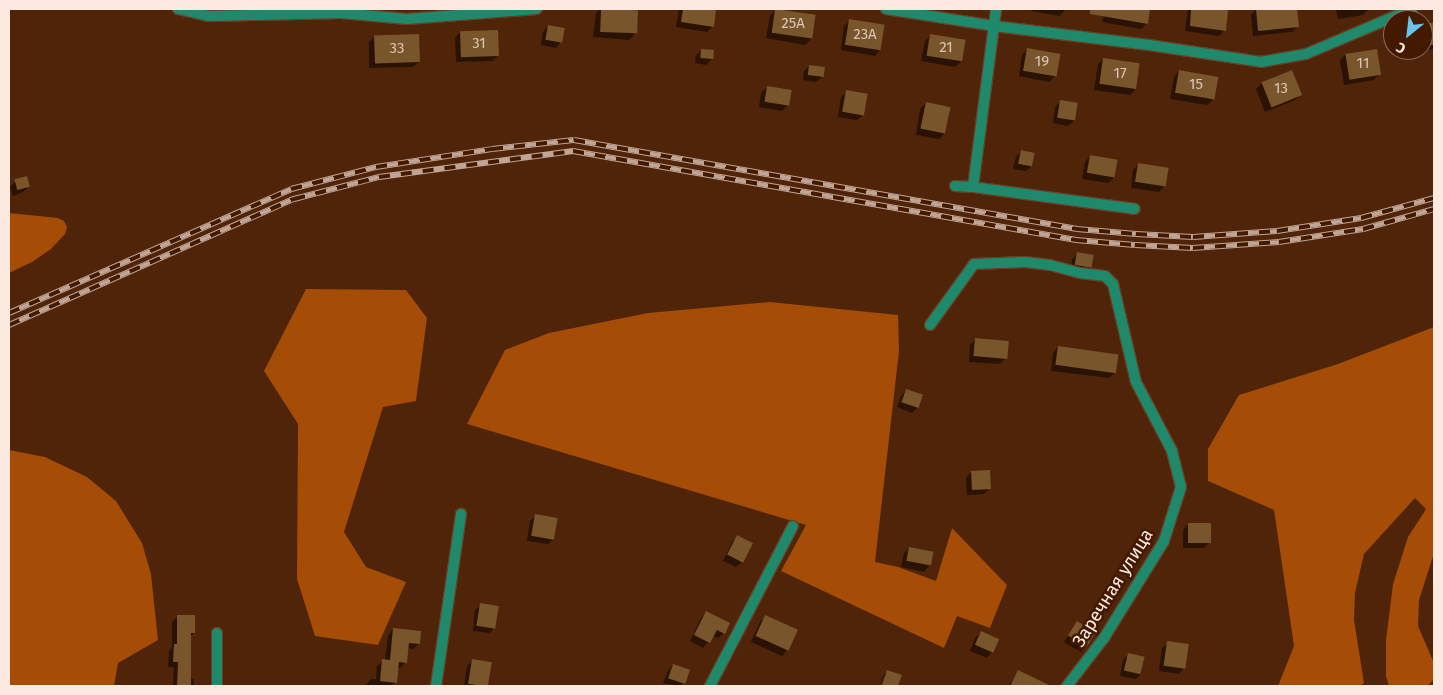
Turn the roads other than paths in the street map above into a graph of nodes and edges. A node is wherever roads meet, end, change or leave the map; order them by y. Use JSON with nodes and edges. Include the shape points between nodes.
{"nodes":[{"id":1,"x":178,"y":9,"type":"edge"},
{"id":2,"x":537,"y":9,"type":"edge"},
{"id":3,"x":886,"y":9,"type":"edge"},
{"id":4,"x":996,"y":9,"type":"edge"},
{"id":5,"x":1412,"y":9,"type":"edge"},
{"id":6,"x":994,"y":26,"type":"junction"},
{"id":7,"x":955,"y":186,"type":"dead end"},
{"id":8,"x":973,"y":187,"type":"junction"},
{"id":9,"x":1136,"y":209,"type":"dead end"},
{"id":10,"x":930,"y":325,"type":"dead end"},
{"id":11,"x":461,"y":514,"type":"dead end"},
{"id":12,"x":793,"y":526,"type":"dead end"},
{"id":13,"x":218,"y":633,"type":"dead end"},
{"id":14,"x":217,"y":686,"type":"edge"},
{"id":15,"x":436,"y":686,"type":"edge"},
{"id":16,"x":710,"y":686,"type":"edge"},
{"id":17,"x":1067,"y":686,"type":"edge"}],
"edges":[{"from":1,"to":2,"type":"street","via":[[208,16],[341,13],[406,18]]},
{"from":3,"to":6,"type":"street"},
{"from":4,"to":6,"type":"street"},
{"from":5,"to":6,"type":"street","via":[[1306,54],[1261,62]]},
{"from":6,"to":8,"type":"street"},
{"from":7,"to":8,"type":"street"},
{"from":8,"to":9,"type":"street"},
{"from":10,"to":17,"type":"street","name":"Заречная улица","via":[[974,264],[1050,264],[1105,276],[1114,284],[1136,382],[1172,451],[1181,488],[1164,541],[1104,638]]},
{"from":11,"to":15,"type":"street"},
{"from":12,"to":16,"type":"street"},
{"from":13,"to":14,"type":"street"}]}
